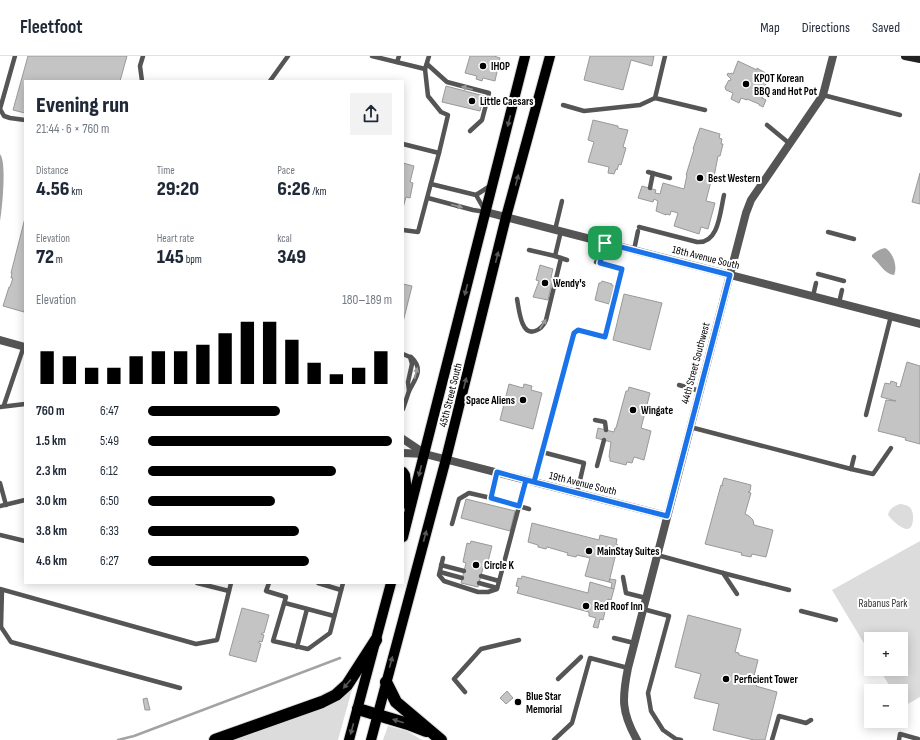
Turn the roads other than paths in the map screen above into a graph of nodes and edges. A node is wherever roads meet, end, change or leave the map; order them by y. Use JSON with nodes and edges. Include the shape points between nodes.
{"nodes":[{"id":1,"x":15,"y":56,"type":"edge"},
{"id":2,"x":143,"y":56,"type":"edge"},
{"id":3,"x":288,"y":56,"type":"edge"},
{"id":4,"x":372,"y":56,"type":"edge"},
{"id":5,"x":399,"y":56,"type":"edge"},
{"id":6,"x":429,"y":56,"type":"edge"},
{"id":7,"x":525,"y":56,"type":"edge"},
{"id":8,"x":550,"y":56,"type":"edge"},
{"id":9,"x":665,"y":56,"type":"edge"},
{"id":10,"x":833,"y":56,"type":"edge"},
{"id":11,"x":904,"y":56,"type":"edge"},
{"id":12,"x":920,"y":59,"type":"edge"},
{"id":13,"x":397,"y":62,"type":"junction"},
{"id":14,"x":426,"y":67,"type":"junction"},
{"id":15,"x":142,"y":79,"type":"edge"},
{"id":16,"x":271,"y":80,"type":"edge"},
{"id":17,"x":823,"y":95,"type":"junction"},
{"id":18,"x":655,"y":98,"type":"junction"},
{"id":19,"x":563,"y":105,"type":"dead end"},
{"id":20,"x":705,"y":110,"type":"dead end"},
{"id":21,"x":900,"y":115,"type":"dead end"},
{"id":22,"x":24,"y":120,"type":"edge"},
{"id":23,"x":767,"y":125,"type":"dead end"},
{"id":24,"x":470,"y":131,"type":"dead end"},
{"id":25,"x":404,"y":144,"type":"edge"},
{"id":26,"x":790,"y":144,"type":"junction"},
{"id":27,"x":439,"y":153,"type":"junction"},
{"id":28,"x":648,"y":172,"type":"dead end"},
{"id":29,"x":653,"y":173,"type":"junction"},
{"id":30,"x":670,"y":178,"type":"dead end"},
{"id":31,"x":431,"y":184,"type":"junction"},
{"id":32,"x":493,"y":184,"type":"junction"},
{"id":33,"x":650,"y":188,"type":"dead end"},
{"id":34,"x":476,"y":195,"type":"junction"},
{"id":35,"x":724,"y":195,"type":"dead end"},
{"id":36,"x":428,"y":198,"type":"junction"},
{"id":37,"x":562,"y":201,"type":"dead end"},
{"id":38,"x":486,"y":212,"type":"junction"},
{"id":39,"x":506,"y":217,"type":"junction"},
{"id":40,"x":404,"y":230,"type":"edge"},
{"id":41,"x":558,"y":230,"type":"junction"},
{"id":42,"x":828,"y":232,"type":"dead end"},
{"id":43,"x":854,"y":239,"type":"dead end"},
{"id":44,"x":605,"y":243,"type":"junction"},
{"id":45,"x":529,"y":250,"type":"dead end"},
{"id":46,"x":634,"y":250,"type":"junction"},
{"id":47,"x":555,"y":256,"type":"junction"},
{"id":48,"x":561,"y":258,"type":"junction"},
{"id":49,"x":568,"y":260,"type":"dead end"},
{"id":50,"x":818,"y":274,"type":"dead end"},
{"id":51,"x":730,"y":275,"type":"junction"},
{"id":52,"x":844,"y":281,"type":"dead end"},
{"id":53,"x":816,"y":283,"type":"dead end"},
{"id":54,"x":842,"y":290,"type":"dead end"},
{"id":55,"x":813,"y":296,"type":"junction"},
{"id":56,"x":517,"y":299,"type":"dead end"},
{"id":57,"x":839,"y":303,"type":"junction"},
{"id":58,"x":890,"y":316,"type":"junction"},
{"id":59,"x":920,"y":324,"type":"edge"},
{"id":60,"x":0,"y":340,"type":"edge"},
{"id":61,"x":24,"y":347,"type":"edge"},
{"id":62,"x":404,"y":354,"type":"edge"},
{"id":63,"x":678,"y":385,"type":"dead end"},
{"id":64,"x":700,"y":391,"type":"junction"},
{"id":65,"x":24,"y":404,"type":"edge"},
{"id":66,"x":2,"y":406,"type":"edge"},
{"id":67,"x":404,"y":406,"type":"edge"},
{"id":68,"x":866,"y":415,"type":"dead end"},
{"id":69,"x":595,"y":420,"type":"dead end"},
{"id":70,"x":690,"y":427,"type":"junction"},
{"id":71,"x":606,"y":430,"type":"dead end"},
{"id":72,"x":404,"y":440,"type":"edge"},
{"id":73,"x":604,"y":440,"type":"dead end"},
{"id":74,"x":891,"y":448,"type":"dead end"},
{"id":75,"x":542,"y":452,"type":"junction"},
{"id":76,"x":404,"y":453,"type":"edge"},
{"id":77,"x":424,"y":454,"type":"junction"},
{"id":78,"x":854,"y":457,"type":"dead end"},
{"id":79,"x":446,"y":459,"type":"junction"},
{"id":80,"x":597,"y":466,"type":"dead end"},
{"id":81,"x":851,"y":469,"type":"junction"},
{"id":82,"x":497,"y":472,"type":"junction"},
{"id":83,"x":404,"y":474,"type":"edge"},
{"id":84,"x":530,"y":481,"type":"junction"},
{"id":85,"x":0,"y":483,"type":"edge"},
{"id":86,"x":577,"y":493,"type":"junction"},
{"id":87,"x":491,"y":498,"type":"junction"},
{"id":88,"x":24,"y":500,"type":"edge"},
{"id":89,"x":6,"y":505,"type":"junction"},
{"id":90,"x":0,"y":506,"type":"edge"},
{"id":91,"x":519,"y":506,"type":"junction"},
{"id":92,"x":530,"y":508,"type":"dead end"},
{"id":93,"x":410,"y":510,"type":"junction"},
{"id":94,"x":667,"y":516,"type":"junction"},
{"id":95,"x":452,"y":524,"type":"dead end"},
{"id":96,"x":404,"y":533,"type":"edge"},
{"id":97,"x":0,"y":535,"type":"edge"},
{"id":98,"x":24,"y":541,"type":"edge"},
{"id":99,"x":657,"y":555,"type":"junction"},
{"id":100,"x":443,"y":558,"type":"dead end"},
{"id":101,"x":441,"y":565,"type":"junction"},
{"id":102,"x":464,"y":571,"type":"dead end"},
{"id":103,"x":440,"y":572,"type":"junction"},
{"id":104,"x":723,"y":572,"type":"junction"},
{"id":105,"x":481,"y":576,"type":"dead end"},
{"id":106,"x":462,"y":578,"type":"dead end"},
{"id":107,"x":622,"y":578,"type":"dead end"},
{"id":108,"x":499,"y":581,"type":"junction"},
{"id":109,"x":479,"y":583,"type":"dead end"},
{"id":110,"x":201,"y":584,"type":"edge"},
{"id":111,"x":231,"y":584,"type":"edge"},
{"id":112,"x":268,"y":584,"type":"edge"},
{"id":113,"x":321,"y":584,"type":"edge"},
{"id":114,"x":343,"y":584,"type":"edge"},
{"id":115,"x":391,"y":584,"type":"edge"},
{"id":116,"x":497,"y":588,"type":"junction"},
{"id":117,"x":1,"y":590,"type":"edge"},
{"id":118,"x":341,"y":590,"type":"junction"},
{"id":119,"x":789,"y":590,"type":"dead end"},
{"id":120,"x":229,"y":591,"type":"junction"},
{"id":121,"x":737,"y":594,"type":"dead end"},
{"id":122,"x":646,"y":598,"type":"junction"},
{"id":123,"x":285,"y":603,"type":"junction"},
{"id":124,"x":307,"y":609,"type":"junction"},
{"id":125,"x":643,"y":609,"type":"junction"},
{"id":126,"x":801,"y":611,"type":"dead end"},
{"id":127,"x":334,"y":616,"type":"junction"},
{"id":128,"x":836,"y":620,"type":"dead end"},
{"id":129,"x":614,"y":638,"type":"dead end"},
{"id":130,"x":376,"y":640,"type":"junction"},
{"id":131,"x":519,"y":640,"type":"dead end"},
{"id":132,"x":634,"y":643,"type":"junction"},
{"id":133,"x":296,"y":647,"type":"junction"},
{"id":134,"x":581,"y":657,"type":"dead end"},
{"id":135,"x":628,"y":668,"type":"junction"},
{"id":136,"x":558,"y":679,"type":"dead end"},
{"id":137,"x":386,"y":682,"type":"junction"},
{"id":138,"x":180,"y":688,"type":"dead end"},
{"id":139,"x":465,"y":692,"type":"dead end"},
{"id":140,"x":358,"y":709,"type":"junction"},
{"id":141,"x":378,"y":715,"type":"junction"},
{"id":142,"x":811,"y":720,"type":"dead end"},
{"id":143,"x":438,"y":738,"type":"edge"},
{"id":144,"x":919,"y":739,"type":"edge"},
{"id":145,"x":215,"y":740,"type":"edge"},
{"id":146,"x":349,"y":740,"type":"edge"},
{"id":147,"x":371,"y":740,"type":"edge"},
{"id":148,"x":554,"y":740,"type":"edge"},
{"id":149,"x":637,"y":740,"type":"edge"},
{"id":150,"x":681,"y":740,"type":"edge"},
{"id":151,"x":772,"y":740,"type":"edge"},
{"id":152,"x":899,"y":740,"type":"edge"}],
"edges":[{"from":1,"to":22,"type":"lane","via":[[0,109],[4,116]]},
{"from":2,"to":15,"type":"lane","via":[[140,66]]},
{"from":3,"to":16,"type":"lane"},
{"from":4,"to":13,"type":"lane"},
{"from":5,"to":13,"type":"lane"},
{"from":6,"to":14,"type":"lane"},
{"from":7,"to":32,"type":"main road","name":"45th Street South","one_way":true},
{"from":39,"to":8,"type":"main road","name":"45th Street South","one_way":true},
{"from":9,"to":18,"type":"lane"},
{"from":10,"to":17,"type":"street","name":"44th Street Southwest"},
{"from":11,"to":12,"type":"main road"},
{"from":13,"to":14,"type":"lane"},
{"from":24,"to":14,"type":"lane","one_way":true,"via":[[482,120],[489,93],[447,82]]},
{"from":14,"to":27,"type":"lane","via":[[428,96],[441,112],[448,115]]},
{"from":17,"to":21,"type":"lane"},
{"from":17,"to":26,"type":"street","name":"44th Street Southwest"},
{"from":18,"to":19,"type":"lane","via":[[640,105],[584,111]]},
{"from":18,"to":20,"type":"lane"},
{"from":23,"to":26,"type":"lane"},
{"from":25,"to":27,"type":"lane"},
{"from":26,"to":51,"type":"street","name":"44th Street Southwest","via":[[751,200]]},
{"from":27,"to":31,"type":"lane"},
{"from":28,"to":29,"type":"lane"},
{"from":29,"to":30,"type":"lane"},
{"from":29,"to":33,"type":"lane"},
{"from":31,"to":34,"type":"lane"},
{"from":31,"to":36,"type":"lane"},
{"from":32,"to":34,"type":"lane"},
{"from":32,"to":38,"type":"main road","name":"45th Street South"},
{"from":34,"to":38,"type":"lane"},
{"from":35,"to":46,"type":"lane","via":[[715,233],[708,241],[697,242],[639,229]]},
{"from":36,"to":38,"type":"lane","one_way":true},
{"from":36,"to":40,"type":"lane","via":[[418,232]]},
{"from":37,"to":41,"type":"lane"},
{"from":38,"to":39,"type":"street","name":"18th Avenue South"},
{"from":38,"to":77,"type":"main road","name":"45th Street South","one_way":true},
{"from":39,"to":41,"type":"street","name":"18th Avenue South"},
{"from":79,"to":39,"type":"main road","name":"45th Street South","one_way":true},
{"from":41,"to":44,"type":"street","name":"18th Avenue South"},
{"from":41,"to":47,"type":"lane"},
{"from":42,"to":43,"type":"lane"},
{"from":44,"to":46,"type":"street","name":"18th Avenue South"},
{"from":44,"to":75,"type":"lane","via":[[598,263],[622,269],[605,337],[578,330],[574,333]]},
{"from":45,"to":47,"type":"lane"},
{"from":46,"to":51,"type":"street","name":"18th Avenue South"},
{"from":47,"to":48,"type":"lane"},
{"from":48,"to":49,"type":"lane"},
{"from":56,"to":48,"type":"lane","one_way":true,"via":[[524,327],[528,331],[532,332],[544,325]]},
{"from":50,"to":52,"type":"lane"},
{"from":51,"to":55,"type":"street","name":"18th Avenue South"},
{"from":51,"to":64,"type":"street","name":"44th Street Southwest"},
{"from":53,"to":55,"type":"lane"},
{"from":54,"to":57,"type":"lane"},
{"from":55,"to":57,"type":"street","name":"18th Avenue South"},
{"from":57,"to":58,"type":"street","name":"18th Avenue South"},
{"from":58,"to":59,"type":"street","name":"18th Avenue South"},
{"from":58,"to":68,"type":"lane"},
{"from":60,"to":61,"type":"street"},
{"from":61,"to":66,"type":"lane"},
{"from":67,"to":62,"type":"lane","one_way":true,"via":[[409,391],[412,364],[410,357]]},
{"from":63,"to":64,"type":"lane"},
{"from":64,"to":70,"type":"street","name":"44th Street Southwest"},
{"from":65,"to":66,"type":"lane"},
{"from":69,"to":71,"type":"lane","via":[[605,422]]},
{"from":70,"to":81,"type":"lane"},
{"from":70,"to":94,"type":"street","name":"44th Street Southwest"},
{"from":72,"to":77,"type":"street","name":"19th Avenue South"},
{"from":73,"to":80,"type":"lane"},
{"from":74,"to":81,"type":"lane","via":[[873,474]]},
{"from":75,"to":84,"type":"lane"},
{"from":75,"to":86,"type":"lane","via":[[584,463]]},
{"from":76,"to":77,"type":"street","name":"19th Avenue South"},
{"from":77,"to":79,"type":"street","name":"19th Avenue South"},
{"from":77,"to":93,"type":"main road","name":"45th Street South","one_way":true},
{"from":78,"to":81,"type":"lane"},
{"from":79,"to":82,"type":"street","name":"19th Avenue South"},
{"from":137,"to":79,"type":"main road","name":"45th Street South","one_way":true},
{"from":82,"to":84,"type":"street","name":"19th Avenue South"},
{"from":82,"to":87,"type":"lane"},
{"from":83,"to":93,"type":"main road"},
{"from":84,"to":86,"type":"street","name":"19th Avenue South"},
{"from":84,"to":91,"type":"lane"},
{"from":85,"to":89,"type":"lane"},
{"from":86,"to":94,"type":"street","name":"19th Avenue South"},
{"from":87,"to":91,"type":"lane"},
{"from":87,"to":95,"type":"lane","via":[[469,493],[459,499]]},
{"from":88,"to":89,"type":"lane"},
{"from":89,"to":90,"type":"lane"},
{"from":91,"to":92,"type":"lane"},
{"from":91,"to":108,"type":"lane"},
{"from":93,"to":96,"type":"main road","name":"45th Street South"},
{"from":94,"to":99,"type":"street","name":"44th Street Southwest"},
{"from":97,"to":98,"type":"lane"},
{"from":99,"to":104,"type":"lane"},
{"from":99,"to":122,"type":"street","name":"44th Street Southwest"},
{"from":100,"to":101,"type":"lane"},
{"from":101,"to":102,"type":"lane"},
{"from":101,"to":103,"type":"lane"},
{"from":103,"to":106,"type":"lane"},
{"from":103,"to":116,"type":"lane","via":[[439,575],[444,581],[478,592],[488,592]]},
{"from":104,"to":119,"type":"lane"},
{"from":104,"to":121,"type":"lane"},
{"from":105,"to":108,"type":"lane"},
{"from":107,"to":122,"type":"lane","via":[[626,593]]},
{"from":108,"to":116,"type":"lane"},
{"from":109,"to":116,"type":"lane"},
{"from":110,"to":120,"type":"lane"},
{"from":111,"to":120,"type":"lane"},
{"from":112,"to":123,"type":"lane","via":[[266,591],[286,597]]},
{"from":113,"to":118,"type":"lane"},
{"from":114,"to":118,"type":"lane"},
{"from":115,"to":130,"type":"main road"},
{"from":117,"to":120,"type":"lane","via":[[196,644],[217,640]]},
{"from":117,"to":138,"type":"lane","via":[[1,627],[11,642]]},
{"from":118,"to":127,"type":"lane"},
{"from":122,"to":125,"type":"street","name":"44th Street Southwest"},
{"from":123,"to":124,"type":"lane"},
{"from":123,"to":133,"type":"lane","via":[[274,642]]},
{"from":124,"to":127,"type":"lane"},
{"from":124,"to":133,"type":"lane"},
{"from":125,"to":132,"type":"street","name":"44th Street Southwest"},
{"from":125,"to":150,"type":"lane","via":[[669,616],[648,693],[651,711],[663,730]]},
{"from":126,"to":128,"type":"lane"},
{"from":127,"to":133,"type":"lane","via":[[330,633],[308,649]]},
{"from":129,"to":132,"type":"lane"},
{"from":130,"to":140,"type":"main road"},
{"from":130,"to":145,"type":"highway","one_way":true,"via":[[347,685],[336,695]]},
{"from":131,"to":139,"type":"lane","via":[[481,649],[454,679]]},
{"from":132,"to":135,"type":"street","name":"44th Street Southwest"},
{"from":134,"to":136,"type":"lane"},
{"from":135,"to":148,"type":"lane","via":[[590,658],[572,723]]},
{"from":135,"to":149,"type":"street","name":"44th Street Southwest","via":[[623,704],[628,725]]},
{"from":137,"to":141,"type":"main road","name":"45th Street South"},
{"from":137,"to":143,"type":"highway","via":[[396,702]]},
{"from":140,"to":141,"type":"highway"},
{"from":140,"to":146,"type":"main road","one_way":true},
{"from":143,"to":141,"type":"highway","one_way":true,"via":[[408,724]]},
{"from":141,"to":147,"type":"main road","name":"45th Street South"},
{"from":142,"to":151,"type":"lane","via":[[806,722],[779,716]]},
{"from":144,"to":152,"type":"lane","via":[[900,734]]}]}
